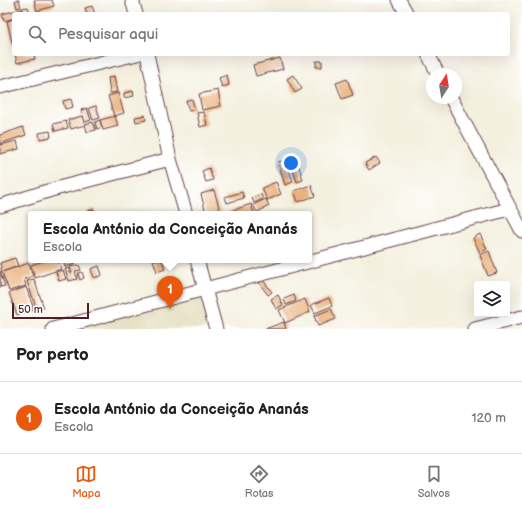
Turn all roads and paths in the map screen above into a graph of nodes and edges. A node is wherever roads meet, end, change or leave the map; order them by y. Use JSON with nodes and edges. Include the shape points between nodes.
{"nodes":[{"id":1,"x":132,"y":0,"type":"edge"},
{"id":2,"x":399,"y":0,"type":"edge"},
{"id":3,"x":135,"y":12,"type":"edge"},
{"id":4,"x":405,"y":12,"type":"edge"},
{"id":5,"x":129,"y":56,"type":"edge"},
{"id":6,"x":147,"y":56,"type":"edge"},
{"id":7,"x":429,"y":56,"type":"edge"},
{"id":8,"x":435,"y":68,"type":"edge"},
{"id":9,"x":0,"y":88,"type":"edge"},
{"id":10,"x":454,"y":104,"type":"edge"},
{"id":11,"x":170,"y":159,"type":"junction"},
{"id":12,"x":0,"y":206,"type":"edge"},
{"id":13,"x":509,"y":209,"type":"junction"},
{"id":14,"x":185,"y":211,"type":"edge"},
{"id":15,"x":522,"y":231,"type":"edge"},
{"id":16,"x":312,"y":261,"type":"edge"},
{"id":17,"x":198,"y":263,"type":"edge"},
{"id":18,"x":304,"y":263,"type":"edge"},
{"id":19,"x":205,"y":289,"type":"junction"},
{"id":20,"x":522,"y":317,"type":"edge"},
{"id":21,"x":53,"y":329,"type":"edge"},
{"id":22,"x":216,"y":329,"type":"edge"},
{"id":23,"x":475,"y":329,"type":"edge"}],
"edges":[{"from":1,"to":3,"type":"street"},
{"from":2,"to":4,"type":"street"},
{"from":5,"to":9,"type":"street"},
{"from":6,"to":11,"type":"street"},
{"from":7,"to":8,"type":"street"},
{"from":10,"to":13,"type":"street"},
{"from":11,"to":12,"type":"street"},
{"from":11,"to":14,"type":"street"},
{"from":13,"to":15,"type":"street"},
{"from":13,"to":16,"type":"street"},
{"from":17,"to":19,"type":"street"},
{"from":18,"to":19,"type":"street"},
{"from":19,"to":21,"type":"street"},
{"from":19,"to":22,"type":"street"},
{"from":20,"to":23,"type":"street"}]}
